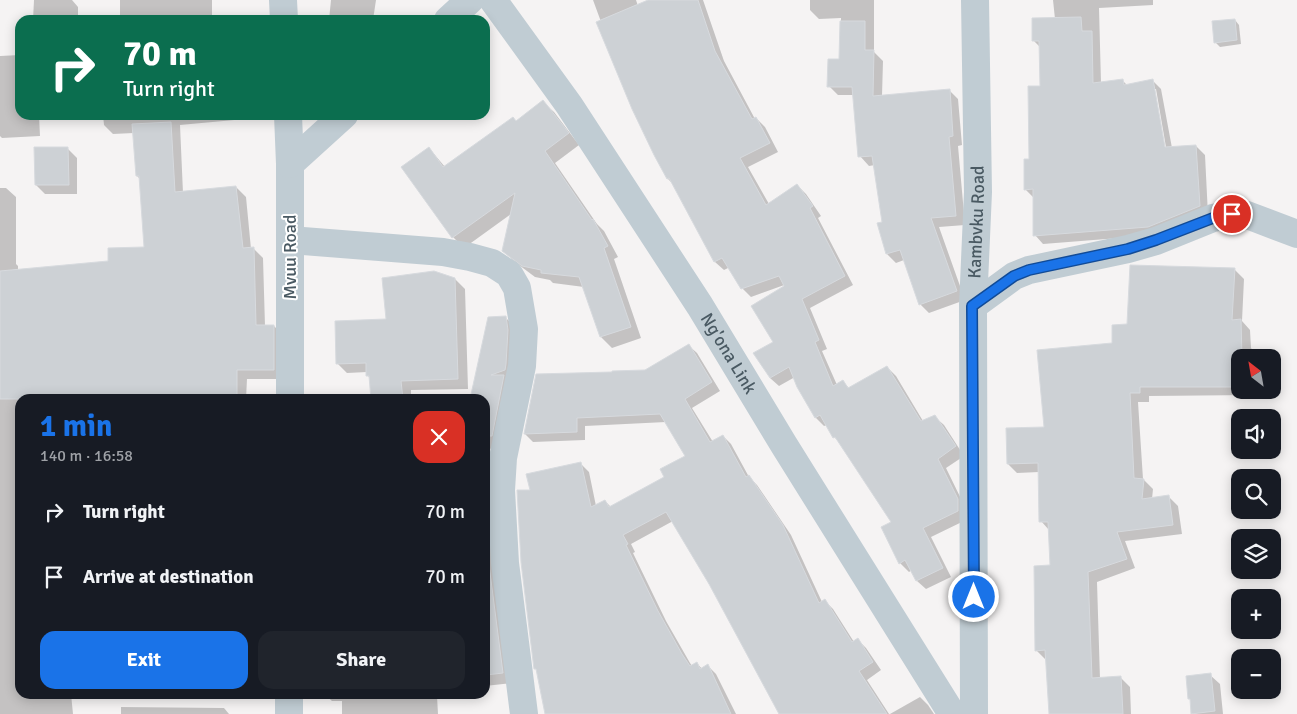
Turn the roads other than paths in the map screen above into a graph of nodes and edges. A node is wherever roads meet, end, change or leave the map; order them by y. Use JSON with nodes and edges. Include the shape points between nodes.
{"nodes":[{"id":1,"x":283,"y":0,"type":"edge"},
{"id":2,"x":470,"y":0,"type":"edge"},
{"id":3,"x":493,"y":0,"type":"edge"},
{"id":4,"x":975,"y":0,"type":"edge"},
{"id":5,"x":284,"y":15,"type":"edge"},
{"id":6,"x":454,"y":15,"type":"edge"},
{"id":7,"x":288,"y":120,"type":"edge"},
{"id":8,"x":338,"y":120,"type":"edge"},
{"id":9,"x":290,"y":164,"type":"junction"},
{"id":10,"x":1297,"y":234,"type":"edge"},
{"id":11,"x":290,"y":240,"type":"junction"},
{"id":12,"x":972,"y":306,"type":"junction"},
{"id":13,"x":290,"y":394,"type":"edge"},
{"id":14,"x":289,"y":699,"type":"edge"},
{"id":15,"x":289,"y":714,"type":"edge"},
{"id":16,"x":524,"y":714,"type":"edge"},
{"id":17,"x":952,"y":714,"type":"edge"},
{"id":18,"x":974,"y":714,"type":"edge"}],
"edges":[{"from":1,"to":5,"type":"street"},
{"from":2,"to":6,"type":"street"},
{"from":3,"to":17,"type":"street","name":"Ng'ona Link","via":[[568,105],[700,306]]},
{"from":4,"to":12,"type":"street","name":"Kambvku Road","via":[[978,192]]},
{"from":7,"to":9,"type":"street","name":"Mvuu Road"},
{"from":8,"to":9,"type":"street"},
{"from":9,"to":11,"type":"street","name":"Mvuu Road"},
{"from":10,"to":12,"type":"street","via":[[1247,215],[1213,218],[1128,249],[1029,270],[1014,276]]},
{"from":11,"to":13,"type":"street","name":"Mvuu Road"},
{"from":11,"to":16,"type":"street","via":[[470,257],[492,263],[509,274],[517,288],[524,329],[522,366],[503,458],[501,490],[505,563]]},
{"from":12,"to":18,"type":"street","name":"Kambvku Road"},
{"from":14,"to":15,"type":"street"}]}
